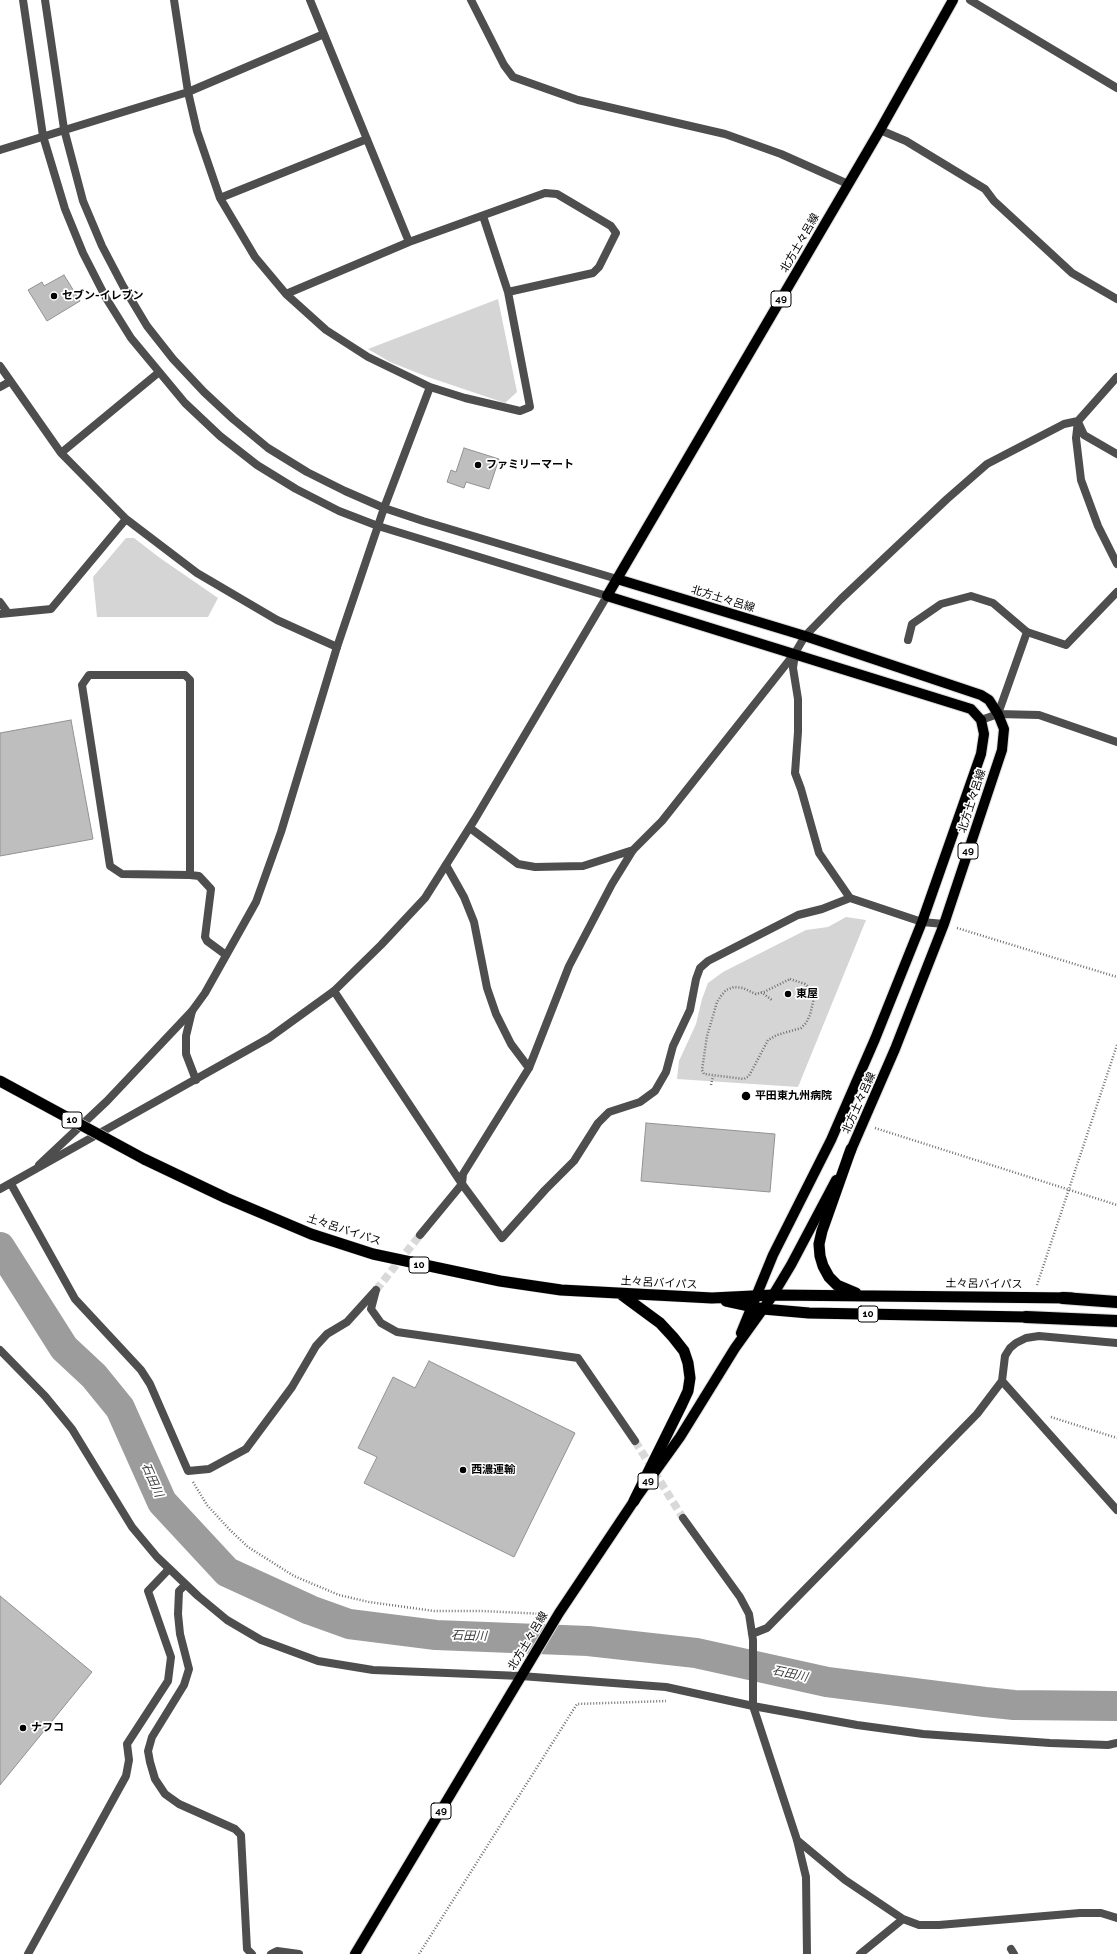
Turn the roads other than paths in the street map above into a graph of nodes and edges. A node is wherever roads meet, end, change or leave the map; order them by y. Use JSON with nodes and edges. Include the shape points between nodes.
{"nodes":[{"id":1,"x":23,"y":0,"type":"edge"},
{"id":2,"x":45,"y":0,"type":"edge"},
{"id":3,"x":174,"y":0,"type":"edge"},
{"id":4,"x":310,"y":0,"type":"edge"},
{"id":5,"x":471,"y":0,"type":"edge"},
{"id":6,"x":953,"y":0,"type":"edge"},
{"id":7,"x":970,"y":0,"type":"edge"},
{"id":8,"x":324,"y":34,"type":"junction"},
{"id":9,"x":1117,"y":88,"type":"edge"},
{"id":10,"x":188,"y":92,"type":"junction"},
{"id":11,"x":64,"y":129,"type":"junction"},
{"id":12,"x":880,"y":130,"type":"junction"},
{"id":13,"x":44,"y":136,"type":"junction"},
{"id":14,"x":367,"y":139,"type":"junction"},
{"id":15,"x":0,"y":150,"type":"edge"},
{"id":16,"x":848,"y":184,"type":"junction"},
{"id":17,"x":220,"y":198,"type":"junction"},
{"id":18,"x":483,"y":216,"type":"junction"},
{"id":19,"x":409,"y":242,"type":"junction"},
{"id":20,"x":508,"y":292,"type":"junction"},
{"id":21,"x":286,"y":294,"type":"junction"},
{"id":22,"x":1117,"y":299,"type":"edge"},
{"id":23,"x":0,"y":366,"type":"edge"},
{"id":24,"x":158,"y":373,"type":"junction"},
{"id":25,"x":1117,"y":377,"type":"edge"},
{"id":26,"x":9,"y":382,"type":"junction"},
{"id":27,"x":430,"y":386,"type":"junction"},
{"id":28,"x":0,"y":387,"type":"edge"},
{"id":29,"x":1078,"y":421,"type":"junction"},
{"id":30,"x":61,"y":453,"type":"junction"},
{"id":31,"x":1117,"y":454,"type":"edge"},
{"id":32,"x":384,"y":508,"type":"junction"},
{"id":33,"x":126,"y":519,"type":"junction"},
{"id":34,"x":378,"y":526,"type":"junction"},
{"id":35,"x":1117,"y":564,"type":"edge"},
{"id":36,"x":617,"y":579,"type":"junction"},
{"id":37,"x":1117,"y":592,"type":"edge"},
{"id":38,"x":607,"y":596,"type":"junction"},
{"id":39,"x":0,"y":602,"type":"edge"},
{"id":40,"x":4,"y":613,"type":"edge"},
{"id":41,"x":1027,"y":632,"type":"junction"},
{"id":42,"x":805,"y":636,"type":"junction"},
{"id":43,"x":908,"y":640,"type":"dead end"},
{"id":44,"x":337,"y":647,"type":"junction"},
{"id":45,"x":795,"y":653,"type":"junction"},
{"id":46,"x":998,"y":714,"type":"junction"},
{"id":47,"x":981,"y":720,"type":"junction"},
{"id":48,"x":1117,"y":742,"type":"edge"},
{"id":49,"x":470,"y":828,"type":"junction"},
{"id":50,"x":633,"y":850,"type":"junction"},
{"id":51,"x":446,"y":865,"type":"junction"},
{"id":52,"x":190,"y":875,"type":"junction"},
{"id":53,"x":850,"y":898,"type":"junction"},
{"id":54,"x":922,"y":922,"type":"junction"},
{"id":55,"x":944,"y":924,"type":"junction"},
{"id":56,"x":226,"y":955,"type":"junction"},
{"id":57,"x":334,"y":991,"type":"junction"},
{"id":58,"x":192,"y":1011,"type":"junction"},
{"id":59,"x":529,"y":1068,"type":"junction"},
{"id":60,"x":196,"y":1080,"type":"junction"},
{"id":61,"x":0,"y":1081,"type":"edge"},
{"id":62,"x":851,"y":1149,"type":"junction"},
{"id":63,"x":37,"y":1167,"type":"junction"},
{"id":64,"x":11,"y":1184,"type":"junction"},
{"id":65,"x":462,"y":1184,"type":"junction"},
{"id":66,"x":0,"y":1189,"type":"edge"},
{"id":67,"x":420,"y":1235,"type":"tunnel mouth"},
{"id":68,"x":619,"y":1294,"type":"junction"},
{"id":69,"x":772,"y":1295,"type":"junction"},
{"id":70,"x":866,"y":1295,"type":"junction"},
{"id":71,"x":756,"y":1296,"type":"junction"},
{"id":72,"x":1117,"y":1297,"type":"edge"},
{"id":73,"x":712,"y":1298,"type":"junction"},
{"id":74,"x":1063,"y":1298,"type":"junction"},
{"id":75,"x":1117,"y":1302,"type":"edge"},
{"id":76,"x":752,"y":1307,"type":"junction"},
{"id":77,"x":763,"y":1309,"type":"junction"},
{"id":78,"x":1026,"y":1317,"type":"joint"},
{"id":79,"x":1117,"y":1321,"type":"edge"},
{"id":80,"x":1117,"y":1343,"type":"edge"},
{"id":81,"x":735,"y":1348,"type":"junction"},
{"id":82,"x":0,"y":1350,"type":"edge"},
{"id":83,"x":1002,"y":1381,"type":"junction"},
{"id":84,"x":635,"y":1441,"type":"tunnel mouth"},
{"id":85,"x":634,"y":1501,"type":"junction"},
{"id":86,"x":1117,"y":1510,"type":"edge"},
{"id":87,"x":683,"y":1518,"type":"tunnel mouth"},
{"id":88,"x":169,"y":1569,"type":"junction"},
{"id":89,"x":185,"y":1584,"type":"junction"},
{"id":90,"x":752,"y":1637,"type":"junction"},
{"id":91,"x":521,"y":1676,"type":"junction"},
{"id":92,"x":753,"y":1706,"type":"junction"},
{"id":93,"x":1117,"y":1743,"type":"edge"},
{"id":94,"x":797,"y":1840,"type":"junction"},
{"id":95,"x":1117,"y":1918,"type":"edge"},
{"id":96,"x":903,"y":1919,"type":"junction"},
{"id":97,"x":28,"y":1954,"type":"edge"},
{"id":98,"x":252,"y":1954,"type":"edge"},
{"id":99,"x":271,"y":1954,"type":"edge"},
{"id":100,"x":299,"y":1954,"type":"edge"},
{"id":101,"x":355,"y":1954,"type":"edge"},
{"id":102,"x":807,"y":1954,"type":"edge"},
{"id":103,"x":860,"y":1954,"type":"edge"}],
"edges":[{"from":1,"to":13,"type":"street"},
{"from":2,"to":11,"type":"street"},
{"from":3,"to":10,"type":"street"},
{"from":4,"to":8,"type":"street"},
{"from":5,"to":16,"type":"street","via":[[504,65],[513,77],[578,100],[725,134],[781,154]]},
{"from":6,"to":12,"type":"main road","name":"北方土々呂線","number":"49"},
{"from":7,"to":9,"type":"street"},
{"from":8,"to":10,"type":"street"},
{"from":8,"to":14,"type":"street"},
{"from":10,"to":11,"type":"street"},
{"from":10,"to":17,"type":"street","via":[[197,131]]},
{"from":11,"to":13,"type":"street"},
{"from":11,"to":32,"type":"street","via":[[83,201],[102,246],[122,286],[147,326],[174,359],[227,414],[268,448],[345,492]]},
{"from":12,"to":16,"type":"main road","name":"北方土々呂線","number":"49"},
{"from":12,"to":22,"type":"street","via":[[906,141],[985,190],[1072,273]]},
{"from":13,"to":15,"type":"street"},
{"from":13,"to":24,"type":"street","via":[[65,209],[83,253],[106,298],[131,338]]},
{"from":14,"to":17,"type":"street"},
{"from":14,"to":19,"type":"street"},
{"from":16,"to":36,"type":"main road","name":"北方土々呂線","number":"49"},
{"from":17,"to":21,"type":"street","via":[[255,257]]},
{"from":18,"to":19,"type":"street"},
{"from":18,"to":20,"type":"street"},
{"from":18,"to":20,"type":"street","via":[[545,193],[557,194],[611,226],[616,233],[599,267],[593,273]]},
{"from":19,"to":21,"type":"street"},
{"from":20,"to":27,"type":"street","via":[[530,407],[520,411],[511,410]]},
{"from":21,"to":27,"type":"street","via":[[326,330],[368,357]]},
{"from":23,"to":26,"type":"street"},
{"from":24,"to":30,"type":"street"},
{"from":24,"to":34,"type":"street","via":[[220,436],[257,465],[339,511]]},
{"from":25,"to":29,"type":"street"},
{"from":26,"to":28,"type":"street"},
{"from":26,"to":30,"type":"street"},
{"from":27,"to":32,"type":"street"},
{"from":29,"to":31,"type":"street","via":[[1084,435]]},
{"from":29,"to":35,"type":"street","via":[[1076,438],[1081,480],[1098,526]]},
{"from":29,"to":42,"type":"street","via":[[1064,424],[987,464],[947,499]]},
{"from":30,"to":33,"type":"street"},
{"from":32,"to":34,"type":"street"},
{"from":32,"to":36,"type":"street"},
{"from":33,"to":40,"type":"street","via":[[51,609]]},
{"from":33,"to":44,"type":"street","via":[[196,573],[277,620]]},
{"from":34,"to":38,"type":"street"},
{"from":34,"to":44,"type":"street"},
{"from":36,"to":38,"type":"main road","name":"北方土々呂線","number":"49"},
{"from":36,"to":42,"type":"main road","name":"北方土々呂線","number":"49"},
{"from":37,"to":41,"type":"street","via":[[1066,645]]},
{"from":38,"to":45,"type":"main road"},
{"from":38,"to":49,"type":"street"},
{"from":39,"to":40,"type":"street"},
{"from":41,"to":43,"type":"street","via":[[993,603],[971,596],[941,604],[912,624]]},
{"from":41,"to":46,"type":"street"},
{"from":42,"to":45,"type":"street"},
{"from":42,"to":46,"type":"main road","name":"北方土々呂線","number":"49","via":[[981,695],[989,700]]},
{"from":44,"to":56,"type":"street","via":[[281,832],[256,902]]},
{"from":45,"to":47,"type":"main road","via":[[971,709]]},
{"from":45,"to":50,"type":"street","via":[[662,821]]},
{"from":45,"to":53,"type":"street","via":[[793,668],[798,699],[798,732],[795,773],[819,853]]},
{"from":46,"to":47,"type":"street"},
{"from":46,"to":48,"type":"street","via":[[1039,715]]},
{"from":46,"to":55,"type":"main road","name":"北方土々呂線","number":"49","via":[[1004,729],[1002,750]]},
{"from":47,"to":54,"type":"main road","name":"北方土々呂線","number":"49","via":[[984,734],[980,754]]},
{"from":49,"to":50,"type":"street","via":[[518,864],[535,867],[583,866]]},
{"from":49,"to":51,"type":"street"},
{"from":50,"to":59,"type":"street","via":[[569,966]]},
{"from":51,"to":57,"type":"street","via":[[425,898],[381,946]]},
{"from":51,"to":59,"type":"street","via":[[464,897],[474,922],[487,988],[496,1014],[511,1044]]},
{"from":52,"to":52,"type":"street","via":[[190,680],[185,675],[89,676],[82,685],[110,866],[122,874]]},
{"from":52,"to":56,"type":"street","via":[[199,876],[211,889],[205,937]]},
{"from":53,"to":54,"type":"street"},
{"from":53,"to":65,"type":"street","via":[[798,915],[708,961],[700,968],[690,1010],[673,1046],[666,1072],[655,1091],[640,1102],[610,1112],[598,1123],[574,1161],[544,1190],[502,1238]]},
{"from":54,"to":55,"type":"street"},
{"from":54,"to":71,"type":"main road","name":"北方土々呂線","number":"49","via":[[831,1140],[773,1255]]},
{"from":55,"to":62,"type":"main road","name":"北方土々呂線","number":"49","via":[[895,1049]]},
{"from":56,"to":58,"type":"street"},
{"from":57,"to":60,"type":"street","via":[[269,1038]]},
{"from":57,"to":65,"type":"street"},
{"from":58,"to":60,"type":"street","via":[[186,1036],[186,1054]]},
{"from":58,"to":63,"type":"street","via":[[107,1101]]},
{"from":59,"to":65,"type":"street","via":[[463,1174]]},
{"from":60,"to":63,"type":"street"},
{"from":61,"to":68,"type":"highway","name":"土々呂バイパス","number":"10","bridge":true,"via":[[144,1159],[311,1234],[373,1254],[500,1281],[561,1290]]},
{"from":62,"to":69,"type":"main road","name":"北方土々呂線","number":"49","via":[[795,1258]]},
{"from":62,"to":70,"type":"highway","via":[[822,1231],[820,1256],[826,1272],[838,1285],[848,1291]]},
{"from":63,"to":64,"type":"street"},
{"from":64,"to":66,"type":"street"},
{"from":64,"to":84,"type":"street","via":[[75,1299],[141,1370],[150,1384],[188,1471],[209,1469],[246,1449],[292,1387],[316,1346],[327,1334],[347,1322],[376,1290],[371,1309],[381,1323],[398,1332],[578,1358]]},
{"from":65,"to":67,"type":"street"},
{"from":68,"to":73,"type":"highway","name":"土々呂バイパス","number":"10"},
{"from":68,"to":85,"type":"highway","via":[[648,1313],[673,1337],[684,1351],[690,1378],[688,1391]]},
{"from":69,"to":70,"type":"highway","name":"土々呂バイパス","number":"10"},
{"from":69,"to":71,"type":"highway","name":"土々呂バイパス","number":"10"},
{"from":69,"to":77,"type":"main road","name":"北方土々呂線","number":"49"},
{"from":70,"to":74,"type":"highway","name":"土々呂バイパス","number":"10"},
{"from":71,"to":73,"type":"highway","name":"土々呂バイパス","number":"10"},
{"from":71,"to":76,"type":"main road","name":"北方土々呂線","number":"49"},
{"from":72,"to":74,"type":"highway","name":"土々呂バイパス"},
{"from":73,"to":76,"type":"highway","name":"土々呂バイパス","number":"10"},
{"from":74,"to":75,"type":"highway"},
{"from":76,"to":77,"type":"highway","name":"土々呂バイパス","number":"10"},
{"from":76,"to":81,"type":"main road","name":"北方土々呂線","number":"49"},
{"from":77,"to":78,"type":"highway","name":"土々呂バイパス","number":"10","via":[[809,1314]]},
{"from":77,"to":81,"type":"main road","name":"北方土々呂線","number":"49"},
{"from":78,"to":79,"type":"highway"},
{"from":80,"to":83,"type":"street","via":[[1039,1336],[1026,1338],[1010,1348],[1005,1356]]},
{"from":81,"to":85,"type":"main road","name":"北方土々呂線","number":"49","via":[[680,1436]]},
{"from":82,"to":88,"type":"street","via":[[45,1396],[72,1429],[132,1527]]},
{"from":83,"to":86,"type":"street"},
{"from":83,"to":90,"type":"street","via":[[977,1414],[767,1628]]},
{"from":85,"to":91,"type":"main road","name":"北方土々呂線","number":"49","via":[[559,1613]]},
{"from":87,"to":90,"type":"street","via":[[740,1598],[749,1614]]},
{"from":88,"to":89,"type":"street"},
{"from":88,"to":97,"type":"street","via":[[148,1591],[171,1657],[168,1681],[128,1744],[126,1776]]},
{"from":89,"to":91,"type":"street","via":[[227,1620],[261,1640],[318,1661],[373,1670]]},
{"from":89,"to":98,"type":"street","via":[[179,1591],[178,1614],[189,1669],[184,1685],[152,1737],[148,1751],[155,1779],[165,1794],[179,1804],[235,1829],[240,1835],[247,1949]]},
{"from":90,"to":92,"type":"street"},
{"from":91,"to":92,"type":"street","via":[[666,1687]]},
{"from":91,"to":101,"type":"main road","name":"北方土々呂線","number":"49"},
{"from":92,"to":93,"type":"street","via":[[856,1725],[923,1734],[1050,1743]]},
{"from":92,"to":94,"type":"street","via":[[760,1734]]},
{"from":94,"to":96,"type":"street","via":[[845,1880]]},
{"from":94,"to":102,"type":"street","via":[[806,1877]]},
{"from":95,"to":96,"type":"street","via":[[1101,1913],[1080,1913],[939,1925],[919,1925]]},
{"from":96,"to":103,"type":"street"},
{"from":99,"to":100,"type":"street"}]}
